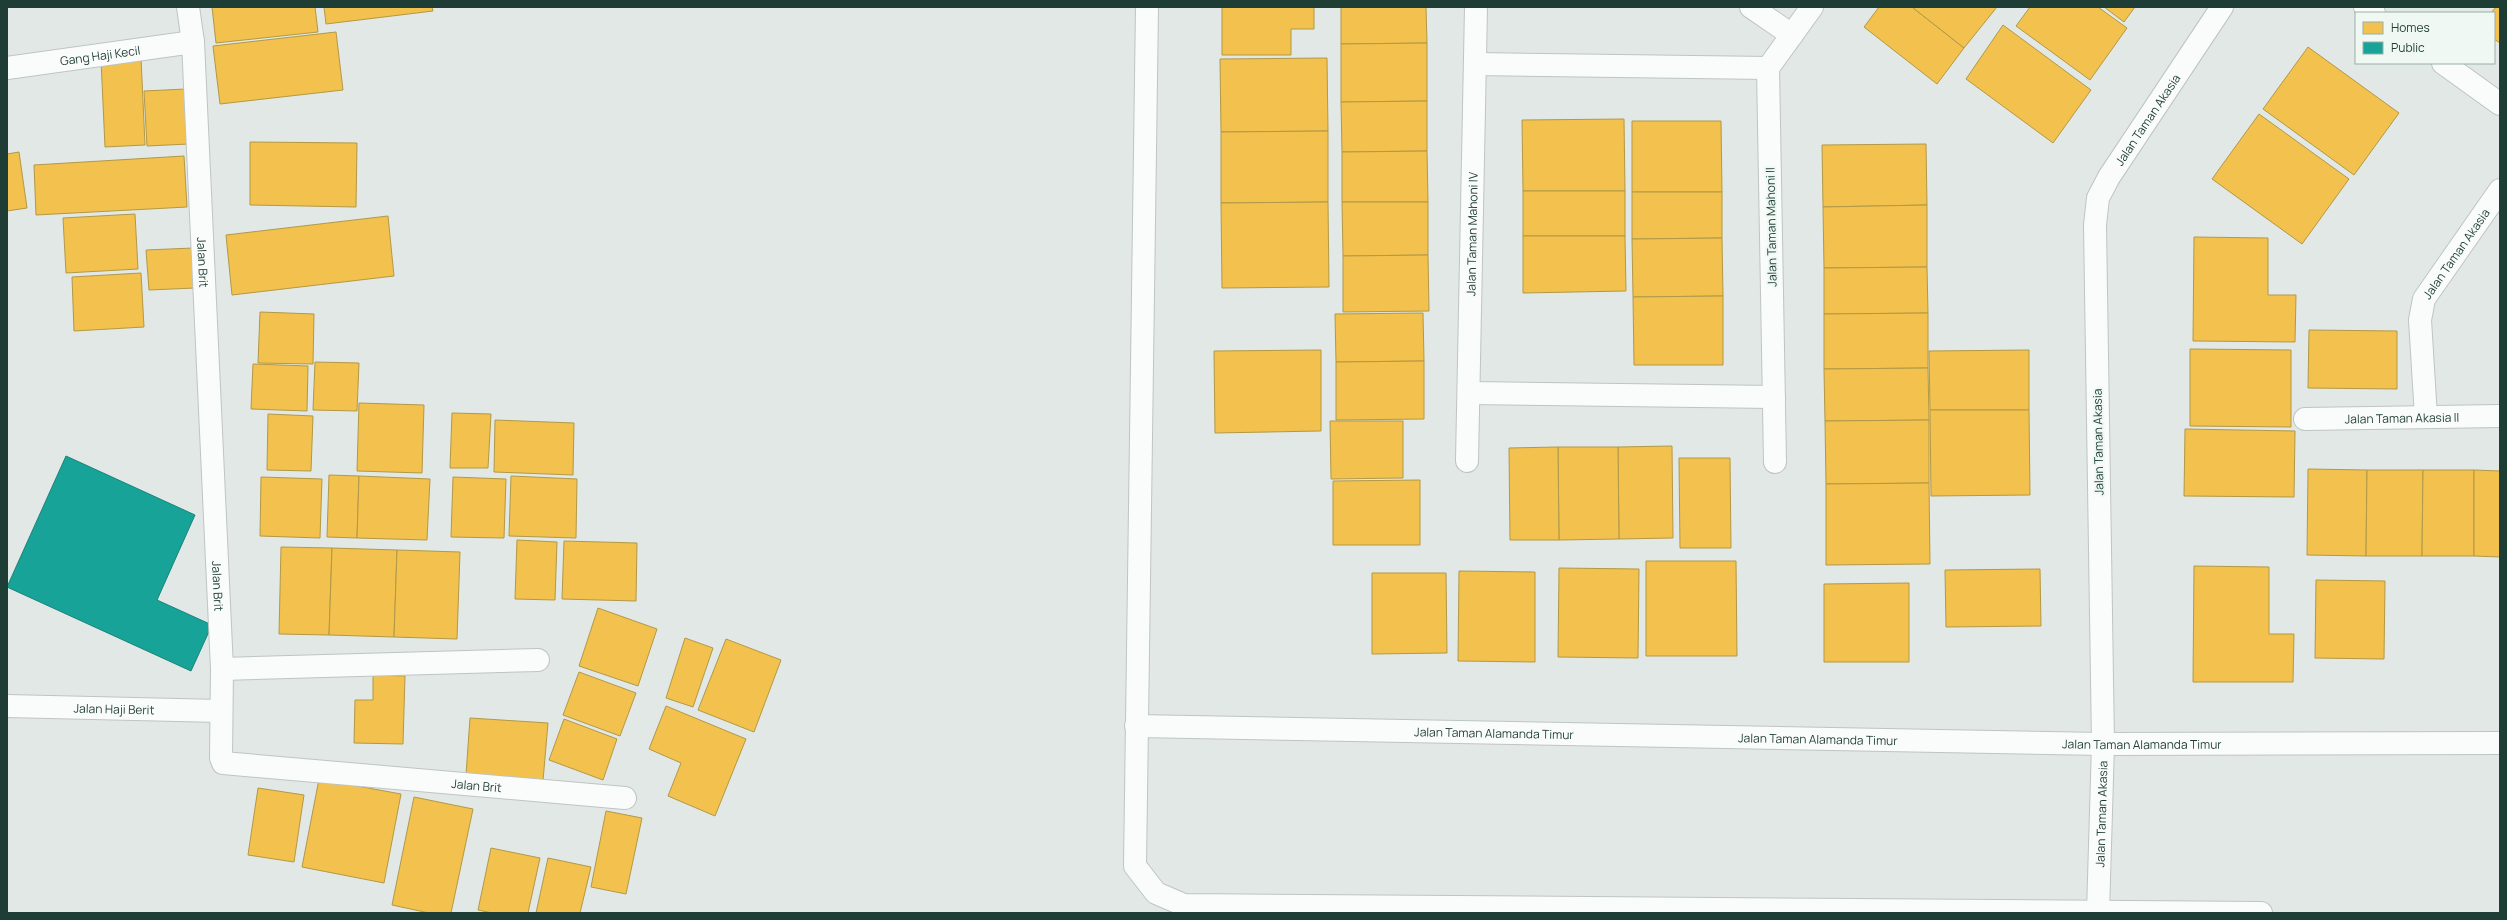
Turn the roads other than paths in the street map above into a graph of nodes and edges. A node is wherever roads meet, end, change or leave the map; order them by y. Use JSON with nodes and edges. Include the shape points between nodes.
{"nodes":[{"id":1,"x":188,"y":7,"type":"edge"},
{"id":2,"x":1147,"y":7,"type":"edge"},
{"id":3,"x":1476,"y":7,"type":"edge"},
{"id":4,"x":1751,"y":7,"type":"edge"},
{"id":5,"x":1812,"y":7,"type":"edge"},
{"id":6,"x":2222,"y":7,"type":"edge"},
{"id":7,"x":1792,"y":35,"type":"junction"},
{"id":8,"x":193,"y":42,"type":"junction"},
{"id":9,"x":1475,"y":64,"type":"junction"},
{"id":10,"x":2444,"y":64,"type":"edge"},
{"id":11,"x":7,"y":68,"type":"edge"},
{"id":12,"x":1768,"y":68,"type":"junction"},
{"id":13,"x":2500,"y":104,"type":"edge"},
{"id":14,"x":2500,"y":190,"type":"edge"},
{"id":15,"x":1469,"y":393,"type":"junction"},
{"id":16,"x":1774,"y":397,"type":"junction"},
{"id":17,"x":2500,"y":416,"type":"edge"},
{"id":18,"x":2426,"y":417,"type":"junction"},
{"id":19,"x":2305,"y":420,"type":"dead end"},
{"id":20,"x":1467,"y":461,"type":"dead end"},
{"id":21,"x":1775,"y":462,"type":"dead end"},
{"id":22,"x":538,"y":660,"type":"dead end"},
{"id":23,"x":222,"y":669,"type":"junction"},
{"id":24,"x":7,"y":706,"type":"edge"},
{"id":25,"x":220,"y":711,"type":"junction"},
{"id":26,"x":1136,"y":726,"type":"junction"},
{"id":27,"x":2500,"y":743,"type":"edge"},
{"id":28,"x":2102,"y":744,"type":"junction"},
{"id":29,"x":625,"y":798,"type":"dead end"},
{"id":30,"x":1464,"y":910,"type":"edge"},
{"id":31,"x":2098,"y":912,"type":"edge"},
{"id":32,"x":2261,"y":913,"type":"edge"}],
"edges":[{"from":1,"to":8,"type":"street","name":"Jalan Brit"},
{"from":2,"to":26,"type":"street"},
{"from":3,"to":9,"type":"street","name":"Jalan Taman Mahoni IV"},
{"from":4,"to":7,"type":"street"},
{"from":5,"to":7,"type":"street"},
{"from":6,"to":28,"type":"street","name":"Jalan Taman Akasia","via":[[2109,177],[2098,198],[2095,225]]},
{"from":7,"to":12,"type":"street"},
{"from":8,"to":11,"type":"street","name":"Gang Haji Kecil"},
{"from":8,"to":23,"type":"street","name":"Jalan Brit"},
{"from":9,"to":12,"type":"street"},
{"from":9,"to":15,"type":"street","name":"Jalan Taman Mahoni IV"},
{"from":10,"to":13,"type":"street"},
{"from":12,"to":16,"type":"street","name":"Jalan Taman Mahoni II"},
{"from":14,"to":18,"type":"street","name":"Jalan Taman Akasia","via":[[2424,299],[2420,320]]},
{"from":15,"to":16,"type":"street"},
{"from":15,"to":20,"type":"street","name":"Jalan Taman Mahoni IV"},
{"from":16,"to":21,"type":"street","name":"Jalan Taman Mahoni II"},
{"from":17,"to":18,"type":"street","name":"Jalan Taman Akasia II"},
{"from":18,"to":19,"type":"street","name":"Jalan Taman Akasia II"},
{"from":22,"to":23,"type":"street"},
{"from":23,"to":25,"type":"street","name":"Jalan Brit"},
{"from":24,"to":25,"type":"street","name":"Jalan Haji Berit"},
{"from":25,"to":29,"type":"street","name":"Jalan Brit","via":[[221,758],[226,764]]},
{"from":26,"to":28,"type":"street","name":"Jalan Taman Alamanda Timur"},
{"from":26,"to":30,"type":"street","via":[[1135,866],[1156,893],[1184,905]]},
{"from":27,"to":28,"type":"street","name":"Jalan Taman Alamanda Timur"},
{"from":28,"to":31,"type":"street","name":"Jalan Taman Akasia"},
{"from":30,"to":31,"type":"street"},
{"from":31,"to":32,"type":"street"}]}
